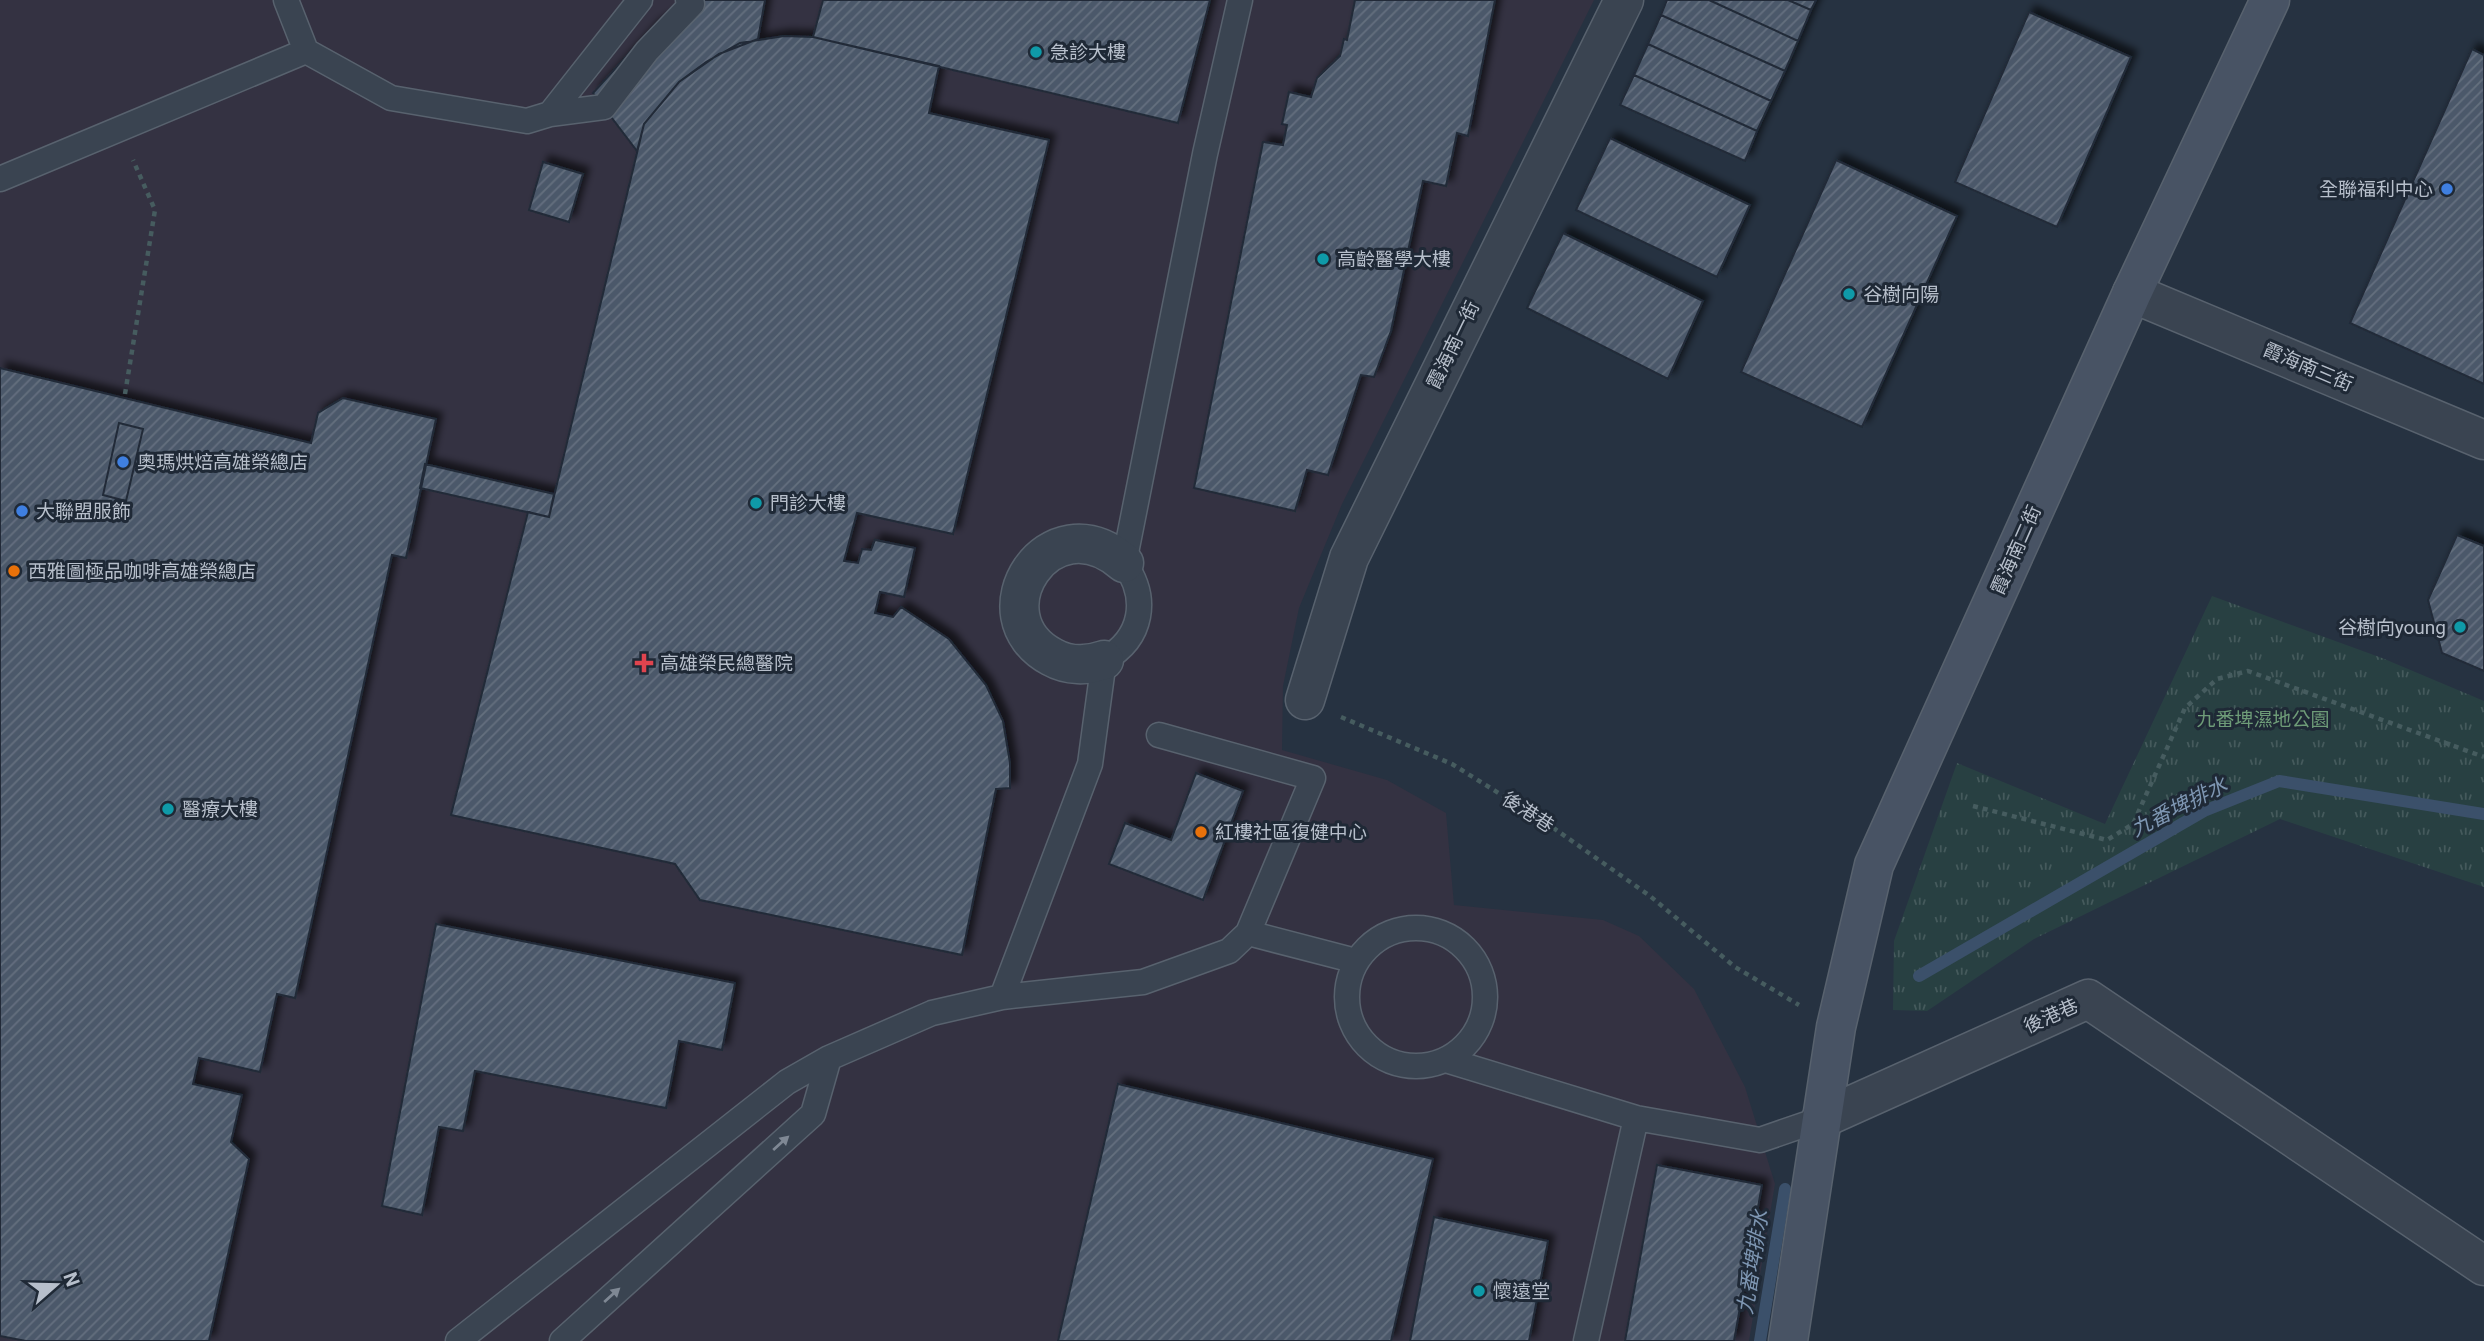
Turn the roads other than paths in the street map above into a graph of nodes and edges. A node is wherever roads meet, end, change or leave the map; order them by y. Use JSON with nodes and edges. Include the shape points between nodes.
{"nodes":[{"id":1,"x":286,"y":0,"type":"edge"},
{"id":2,"x":640,"y":0,"type":"edge"},
{"id":3,"x":688,"y":0,"type":"edge"},
{"id":4,"x":1240,"y":0,"type":"edge"},
{"id":5,"x":1624,"y":0,"type":"edge"},
{"id":6,"x":2270,"y":0,"type":"edge"},
{"id":7,"x":306,"y":51,"type":"junction"},
{"id":8,"x":550,"y":114,"type":"junction"},
{"id":9,"x":0,"y":179,"type":"edge"},
{"id":10,"x":2132,"y":293,"type":"junction"},
{"id":11,"x":2484,"y":440,"type":"edge"},
{"id":12,"x":1124,"y":563,"type":"junction"},
{"id":13,"x":1104,"y":660,"type":"junction"},
{"id":14,"x":1305,"y":700,"type":"road end"},
{"id":15,"x":1160,"y":735,"type":"dead end"},
{"id":16,"x":1248,"y":933,"type":"junction"},
{"id":17,"x":1356,"y":961,"type":"junction"},
{"id":18,"x":1002,"y":997,"type":"junction"},
{"id":19,"x":829,"y":1058,"type":"junction"},
{"id":20,"x":1446,"y":1060,"type":"junction"},
{"id":21,"x":1636,"y":1118,"type":"junction"},
{"id":22,"x":1821,"y":1119,"type":"junction"},
{"id":23,"x":2484,"y":1266,"type":"edge"},
{"id":24,"x":463,"y":1340,"type":"edge"},
{"id":25,"x":562,"y":1341,"type":"edge"},
{"id":26,"x":1586,"y":1341,"type":"edge"},
{"id":27,"x":1788,"y":1341,"type":"edge"}],
"edges":[{"from":1,"to":7,"type":"lane"},
{"from":2,"to":8,"type":"lane"},
{"from":3,"to":8,"type":"lane","via":[[692,4],[647,51],[604,107]]},
{"from":4,"to":12,"type":"lane"},
{"from":5,"to":14,"type":"street","name":"霞海南一街","via":[[1349,558]]},
{"from":6,"to":10,"type":"street","name":"霞海南二街"},
{"from":7,"to":8,"type":"lane","via":[[391,98],[527,121]]},
{"from":7,"to":9,"type":"lane"},
{"from":10,"to":11,"type":"street","name":"霞海南三街"},
{"from":10,"to":22,"type":"street","name":"霞海南二街","via":[[1874,865],[1836,1027]]},
{"from":12,"to":13,"type":"lane","via":[[1140,594],[1138,621],[1124,647]]},
{"from":12,"to":13,"type":"street","via":[[1097,545],[1068,544],[1036,562],[1019,597],[1029,637],[1043,652],[1061,662]]},
{"from":13,"to":18,"type":"lane","via":[[1090,764]]},
{"from":15,"to":16,"type":"lane","via":[[1313,778]]},
{"from":16,"to":17,"type":"lane"},
{"from":16,"to":18,"type":"lane","via":[[1229,951],[1143,982]]},
{"from":17,"to":20,"type":"lane","via":[[1348,982],[1347,1004],[1364,1044],[1382,1058],[1403,1065],[1425,1066]]},
{"from":17,"to":20,"type":"lane","via":[[1371,943],[1414,927],[1438,931],[1459,942],[1484,981],[1485,1005],[1479,1027],[1465,1047]]},
{"from":18,"to":19,"type":"lane","via":[[932,1013]]},
{"from":19,"to":24,"type":"lane","via":[[787,1082]]},
{"from":25,"to":19,"type":"lane","one_way":true,"via":[[813,1114]]},
{"from":20,"to":21,"type":"lane"},
{"from":21,"to":22,"type":"lane","via":[[1760,1140]]},
{"from":21,"to":26,"type":"lane"},
{"from":22,"to":23,"type":"street","name":"後港巷","via":[[2088,999]]},
{"from":22,"to":27,"type":"street"}]}
